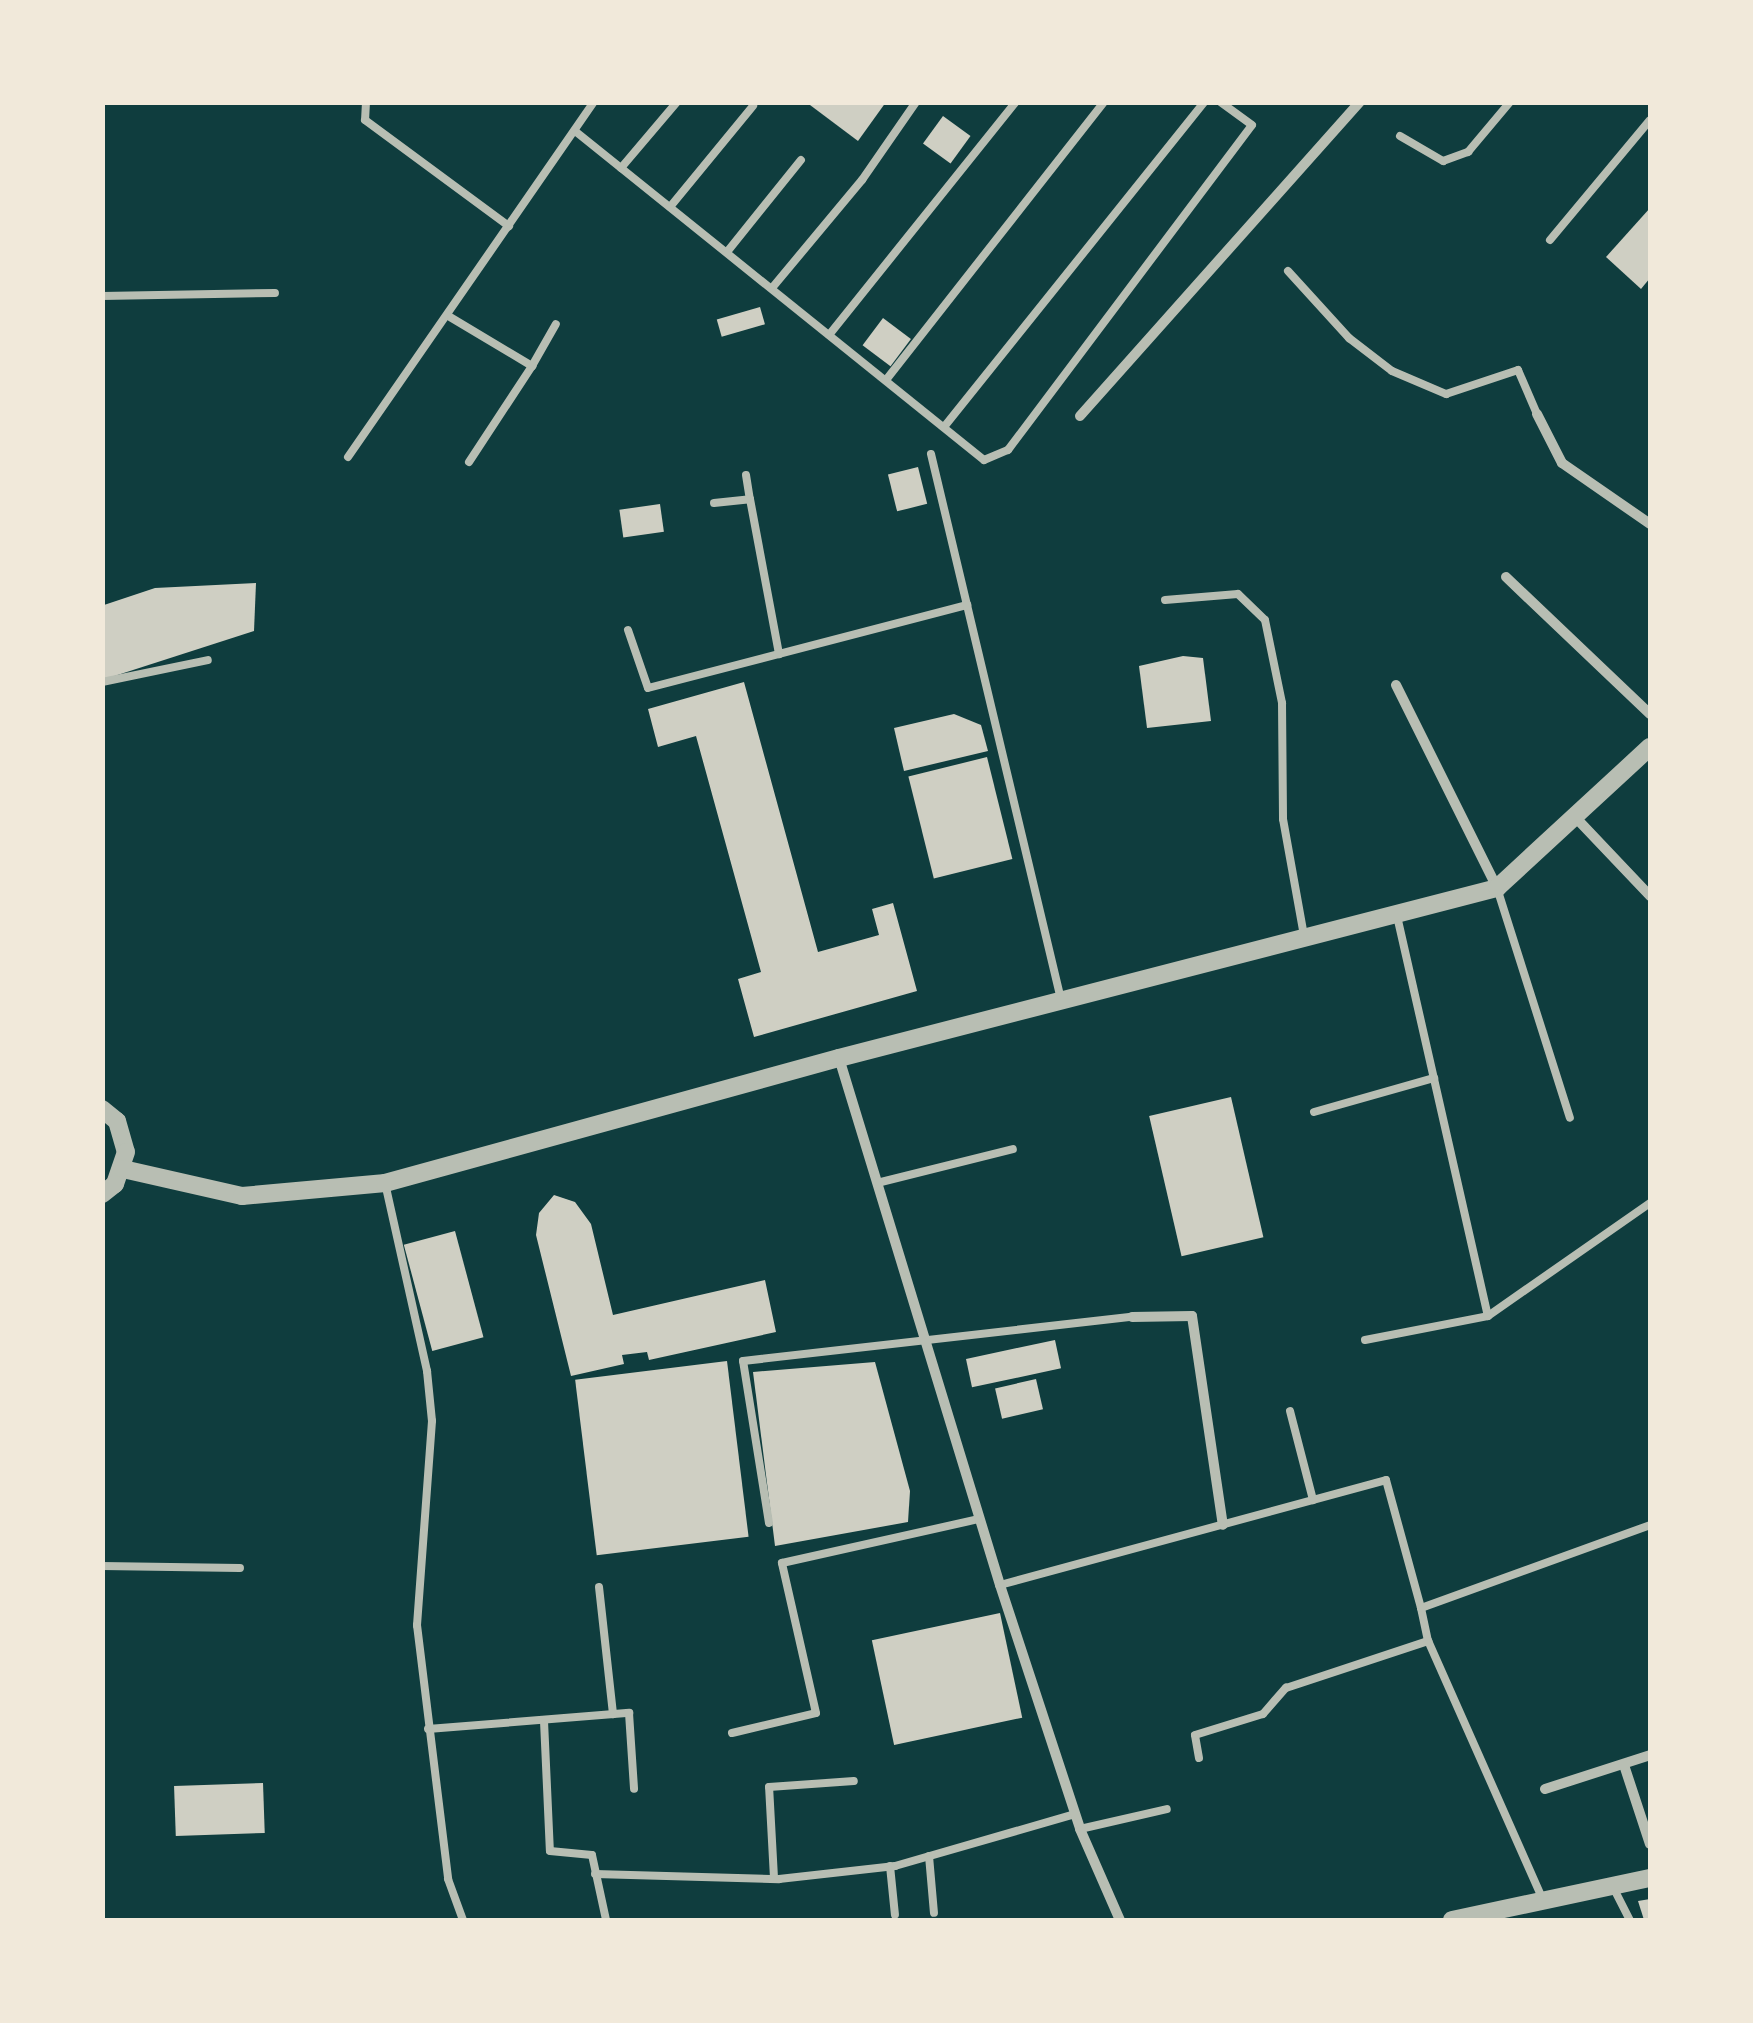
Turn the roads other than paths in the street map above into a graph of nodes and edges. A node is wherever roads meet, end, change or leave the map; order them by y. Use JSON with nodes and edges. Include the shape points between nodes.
{"nodes":[{"id":1,"x":366,"y":102,"type":"edge"},
{"id":2,"x":594,"y":102,"type":"edge"},
{"id":3,"x":677,"y":102,"type":"edge"},
{"id":4,"x":916,"y":102,"type":"edge"},
{"id":5,"x":1016,"y":102,"type":"edge"},
{"id":6,"x":1104,"y":102,"type":"edge"},
{"id":7,"x":1204,"y":102,"type":"edge"},
{"id":8,"x":1220,"y":102,"type":"edge"},
{"id":9,"x":1360,"y":102,"type":"edge"},
{"id":10,"x":1510,"y":102,"type":"edge"},
{"id":11,"x":753,"y":106,"type":"dead end"},
{"id":12,"x":1650,"y":120,"type":"edge"},
{"id":13,"x":575,"y":130,"type":"junction"},
{"id":14,"x":1400,"y":136,"type":"dead end"},
{"id":15,"x":802,"y":160,"type":"dead end"},
{"id":16,"x":621,"y":168,"type":"junction"},
{"id":17,"x":670,"y":206,"type":"junction"},
{"id":18,"x":509,"y":226,"type":"junction"},
{"id":19,"x":1550,"y":240,"type":"dead end"},
{"id":20,"x":727,"y":252,"type":"junction"},
{"id":21,"x":1288,"y":271,"type":"dead end"},
{"id":22,"x":772,"y":288,"type":"junction"},
{"id":23,"x":275,"y":293,"type":"dead end"},
{"id":24,"x":102,"y":296,"type":"edge"},
{"id":25,"x":450,"y":317,"type":"junction"},
{"id":26,"x":556,"y":324,"type":"dead end"},
{"id":27,"x":829,"y":335,"type":"junction"},
{"id":28,"x":532,"y":366,"type":"junction"},
{"id":29,"x":886,"y":380,"type":"junction"},
{"id":30,"x":1537,"y":414,"type":"joint"},
{"id":31,"x":1080,"y":416,"type":"dead end"},
{"id":32,"x":944,"y":427,"type":"junction"},
{"id":33,"x":932,"y":454,"type":"dead end"},
{"id":34,"x":348,"y":456,"type":"dead end"},
{"id":35,"x":470,"y":462,"type":"dead end"},
{"id":36,"x":746,"y":475,"type":"dead end"},
{"id":37,"x":750,"y":499,"type":"junction"},
{"id":38,"x":714,"y":503,"type":"dead end"},
{"id":39,"x":1650,"y":524,"type":"edge"},
{"id":40,"x":1506,"y":577,"type":"dead end"},
{"id":41,"x":1165,"y":600,"type":"dead end"},
{"id":42,"x":967,"y":606,"type":"junction"},
{"id":43,"x":628,"y":630,"type":"dead end"},
{"id":44,"x":779,"y":654,"type":"junction"},
{"id":45,"x":208,"y":660,"type":"dead end"},
{"id":46,"x":102,"y":682,"type":"edge"},
{"id":47,"x":1396,"y":685,"type":"dead end"},
{"id":48,"x":1650,"y":714,"type":"edge"},
{"id":49,"x":1650,"y":747,"type":"edge"},
{"id":50,"x":1578,"y":820,"type":"junction"},
{"id":51,"x":1497,"y":888,"type":"junction"},
{"id":52,"x":1650,"y":896,"type":"edge"},
{"id":53,"x":1397,"y":916,"type":"junction"},
{"id":54,"x":1304,"y":940,"type":"junction"},
{"id":55,"x":1062,"y":1005,"type":"junction"},
{"id":56,"x":838,"y":1058,"type":"junction"},
{"id":57,"x":1434,"y":1078,"type":"junction"},
{"id":58,"x":102,"y":1108,"type":"edge"},
{"id":59,"x":1314,"y":1112,"type":"dead end"},
{"id":60,"x":1570,"y":1118,"type":"dead end"},
{"id":61,"x":1013,"y":1150,"type":"dead end"},
{"id":62,"x":124,"y":1169,"type":"junction"},
{"id":63,"x":877,"y":1183,"type":"junction"},
{"id":64,"x":384,"y":1184,"type":"junction"},
{"id":65,"x":102,"y":1194,"type":"edge"},
{"id":66,"x":1650,"y":1203,"type":"edge"},
{"id":67,"x":1488,"y":1316,"type":"junction"},
{"id":68,"x":1132,"y":1317,"type":"joint"},
{"id":69,"x":1365,"y":1340,"type":"dead end"},
{"id":70,"x":924,"y":1341,"type":"junction"},
{"id":71,"x":1290,"y":1411,"type":"dead end"},
{"id":72,"x":1314,"y":1500,"type":"junction"},
{"id":73,"x":979,"y":1518,"type":"junction"},
{"id":74,"x":769,"y":1523,"type":"dead end"},
{"id":75,"x":1223,"y":1525,"type":"junction"},
{"id":76,"x":1650,"y":1525,"type":"edge"},
{"id":77,"x":102,"y":1566,"type":"edge"},
{"id":78,"x":240,"y":1568,"type":"dead end"},
{"id":79,"x":1000,"y":1585,"type":"junction"},
{"id":80,"x":599,"y":1588,"type":"dead end"},
{"id":81,"x":1422,"y":1608,"type":"junction"},
{"id":82,"x":1428,"y":1641,"type":"junction"},
{"id":83,"x":612,"y":1714,"type":"junction"},
{"id":84,"x":544,"y":1721,"type":"junction"},
{"id":85,"x":428,"y":1729,"type":"junction"},
{"id":86,"x":732,"y":1733,"type":"dead end"},
{"id":87,"x":1650,"y":1755,"type":"edge"},
{"id":88,"x":1199,"y":1758,"type":"dead end"},
{"id":89,"x":1624,"y":1765,"type":"junction"},
{"id":90,"x":854,"y":1781,"type":"dead end"},
{"id":91,"x":634,"y":1788,"type":"dead end"},
{"id":92,"x":1546,"y":1789,"type":"dead end"},
{"id":93,"x":1168,"y":1809,"type":"dead end"},
{"id":94,"x":1075,"y":1814,"type":"junction"},
{"id":95,"x":1080,"y":1829,"type":"junction"},
{"id":96,"x":1650,"y":1844,"type":"edge"},
{"id":97,"x":929,"y":1856,"type":"junction"},
{"id":98,"x":890,"y":1866,"type":"junction"},
{"id":99,"x":595,"y":1874,"type":"junction"},
{"id":100,"x":774,"y":1878,"type":"junction"},
{"id":101,"x":1650,"y":1878,"type":"edge"},
{"id":102,"x":1613,"y":1887,"type":"junction"},
{"id":103,"x":1544,"y":1903,"type":"junction"},
{"id":104,"x":934,"y":1912,"type":"dead end"},
{"id":105,"x":895,"y":1915,"type":"dead end"},
{"id":106,"x":1515,"y":1915,"type":"edge"},
{"id":107,"x":463,"y":1920,"type":"edge"},
{"id":108,"x":606,"y":1920,"type":"edge"},
{"id":109,"x":1120,"y":1920,"type":"edge"},
{"id":110,"x":1452,"y":1920,"type":"edge"},
{"id":111,"x":1630,"y":1920,"type":"edge"}],
"edges":[{"from":1,"to":18,"type":"lane","via":[[365,120]]},
{"from":2,"to":13,"type":"lane"},
{"from":3,"to":16,"type":"lane"},
{"from":4,"to":22,"type":"lane","via":[[862,180]]},
{"from":5,"to":27,"type":"lane"},
{"from":6,"to":29,"type":"lane"},
{"from":7,"to":32,"type":"lane"},
{"from":8,"to":32,"type":"lane","via":[[1252,125],[1008,450],[984,460]]},
{"from":9,"to":31,"type":"street"},
{"from":10,"to":14,"type":"lane","via":[[1468,152],[1442,161]]},
{"from":11,"to":17,"type":"lane"},
{"from":12,"to":19,"type":"lane"},
{"from":13,"to":16,"type":"lane"},
{"from":13,"to":18,"type":"lane"},
{"from":15,"to":20,"type":"lane"},
{"from":16,"to":17,"type":"lane"},
{"from":17,"to":20,"type":"lane"},
{"from":18,"to":25,"type":"lane"},
{"from":20,"to":22,"type":"lane"},
{"from":21,"to":30,"type":"lane","via":[[1349,338],[1392,371],[1446,394],[1518,370]]},
{"from":22,"to":27,"type":"lane"},
{"from":23,"to":24,"type":"lane"},
{"from":25,"to":28,"type":"lane"},
{"from":25,"to":34,"type":"lane"},
{"from":26,"to":28,"type":"lane"},
{"from":27,"to":29,"type":"lane"},
{"from":28,"to":35,"type":"lane"},
{"from":29,"to":32,"type":"lane"},
{"from":30,"to":39,"type":"street","via":[[1562,463]]},
{"from":33,"to":42,"type":"lane"},
{"from":36,"to":37,"type":"lane"},
{"from":37,"to":38,"type":"lane"},
{"from":37,"to":44,"type":"lane"},
{"from":40,"to":48,"type":"street"},
{"from":41,"to":54,"type":"lane","via":[[1238,594],[1265,620],[1282,703],[1283,819]]},
{"from":42,"to":44,"type":"lane"},
{"from":42,"to":55,"type":"lane"},
{"from":43,"to":44,"type":"lane","via":[[648,688]]},
{"from":45,"to":46,"type":"lane"},
{"from":47,"to":51,"type":"street"},
{"from":49,"to":50,"type":"street"},
{"from":50,"to":51,"type":"street"},
{"from":50,"to":52,"type":"street"},
{"from":51,"to":53,"type":"street"},
{"from":51,"to":60,"type":"lane"},
{"from":53,"to":54,"type":"street"},
{"from":53,"to":57,"type":"lane"},
{"from":54,"to":55,"type":"street"},
{"from":55,"to":56,"type":"street"},
{"from":56,"to":63,"type":"street"},
{"from":56,"to":64,"type":"street"},
{"from":57,"to":59,"type":"lane"},
{"from":57,"to":67,"type":"lane"},
{"from":58,"to":62,"type":"street","via":[[124,1136]]},
{"from":61,"to":63,"type":"lane"},
{"from":62,"to":64,"type":"street","via":[[242,1196]]},
{"from":62,"to":65,"type":"street"},
{"from":63,"to":70,"type":"street"},
{"from":64,"to":85,"type":"lane","via":[[432,1421],[416,1625]]},
{"from":66,"to":67,"type":"lane"},
{"from":67,"to":69,"type":"lane"},
{"from":68,"to":70,"type":"lane"},
{"from":68,"to":75,"type":"street","via":[[1192,1316]]},
{"from":70,"to":73,"type":"street"},
{"from":70,"to":74,"type":"lane","via":[[743,1361]]},
{"from":71,"to":72,"type":"lane"},
{"from":72,"to":75,"type":"lane"},
{"from":72,"to":81,"type":"lane","via":[[1386,1480]]},
{"from":73,"to":79,"type":"street"},
{"from":73,"to":86,"type":"lane","via":[[782,1563],[816,1713]]},
{"from":75,"to":79,"type":"lane"},
{"from":76,"to":81,"type":"lane"},
{"from":77,"to":78,"type":"lane"},
{"from":79,"to":94,"type":"street"},
{"from":80,"to":83,"type":"lane"},
{"from":81,"to":82,"type":"lane"},
{"from":82,"to":88,"type":"lane","via":[[1286,1688],[1263,1714],[1195,1735]]},
{"from":82,"to":103,"type":"lane"},
{"from":83,"to":84,"type":"lane"},
{"from":83,"to":91,"type":"lane","via":[[629,1712]]},
{"from":84,"to":85,"type":"lane"},
{"from":84,"to":99,"type":"lane","via":[[550,1851],[592,1856]]},
{"from":85,"to":107,"type":"lane","via":[[448,1879]]},
{"from":87,"to":89,"type":"street"},
{"from":89,"to":92,"type":"street"},
{"from":89,"to":96,"type":"street"},
{"from":90,"to":100,"type":"lane","via":[[769,1787]]},
{"from":93,"to":95,"type":"lane"},
{"from":94,"to":95,"type":"street"},
{"from":94,"to":97,"type":"lane"},
{"from":95,"to":109,"type":"street"},
{"from":97,"to":98,"type":"lane"},
{"from":97,"to":104,"type":"lane"},
{"from":98,"to":100,"type":"lane"},
{"from":98,"to":105,"type":"lane"},
{"from":99,"to":100,"type":"lane"},
{"from":99,"to":108,"type":"lane"},
{"from":101,"to":102,"type":"street"},
{"from":102,"to":103,"type":"street"},
{"from":102,"to":111,"type":"lane"},
{"from":103,"to":106,"type":"street"},
{"from":106,"to":110,"type":"street"}]}
